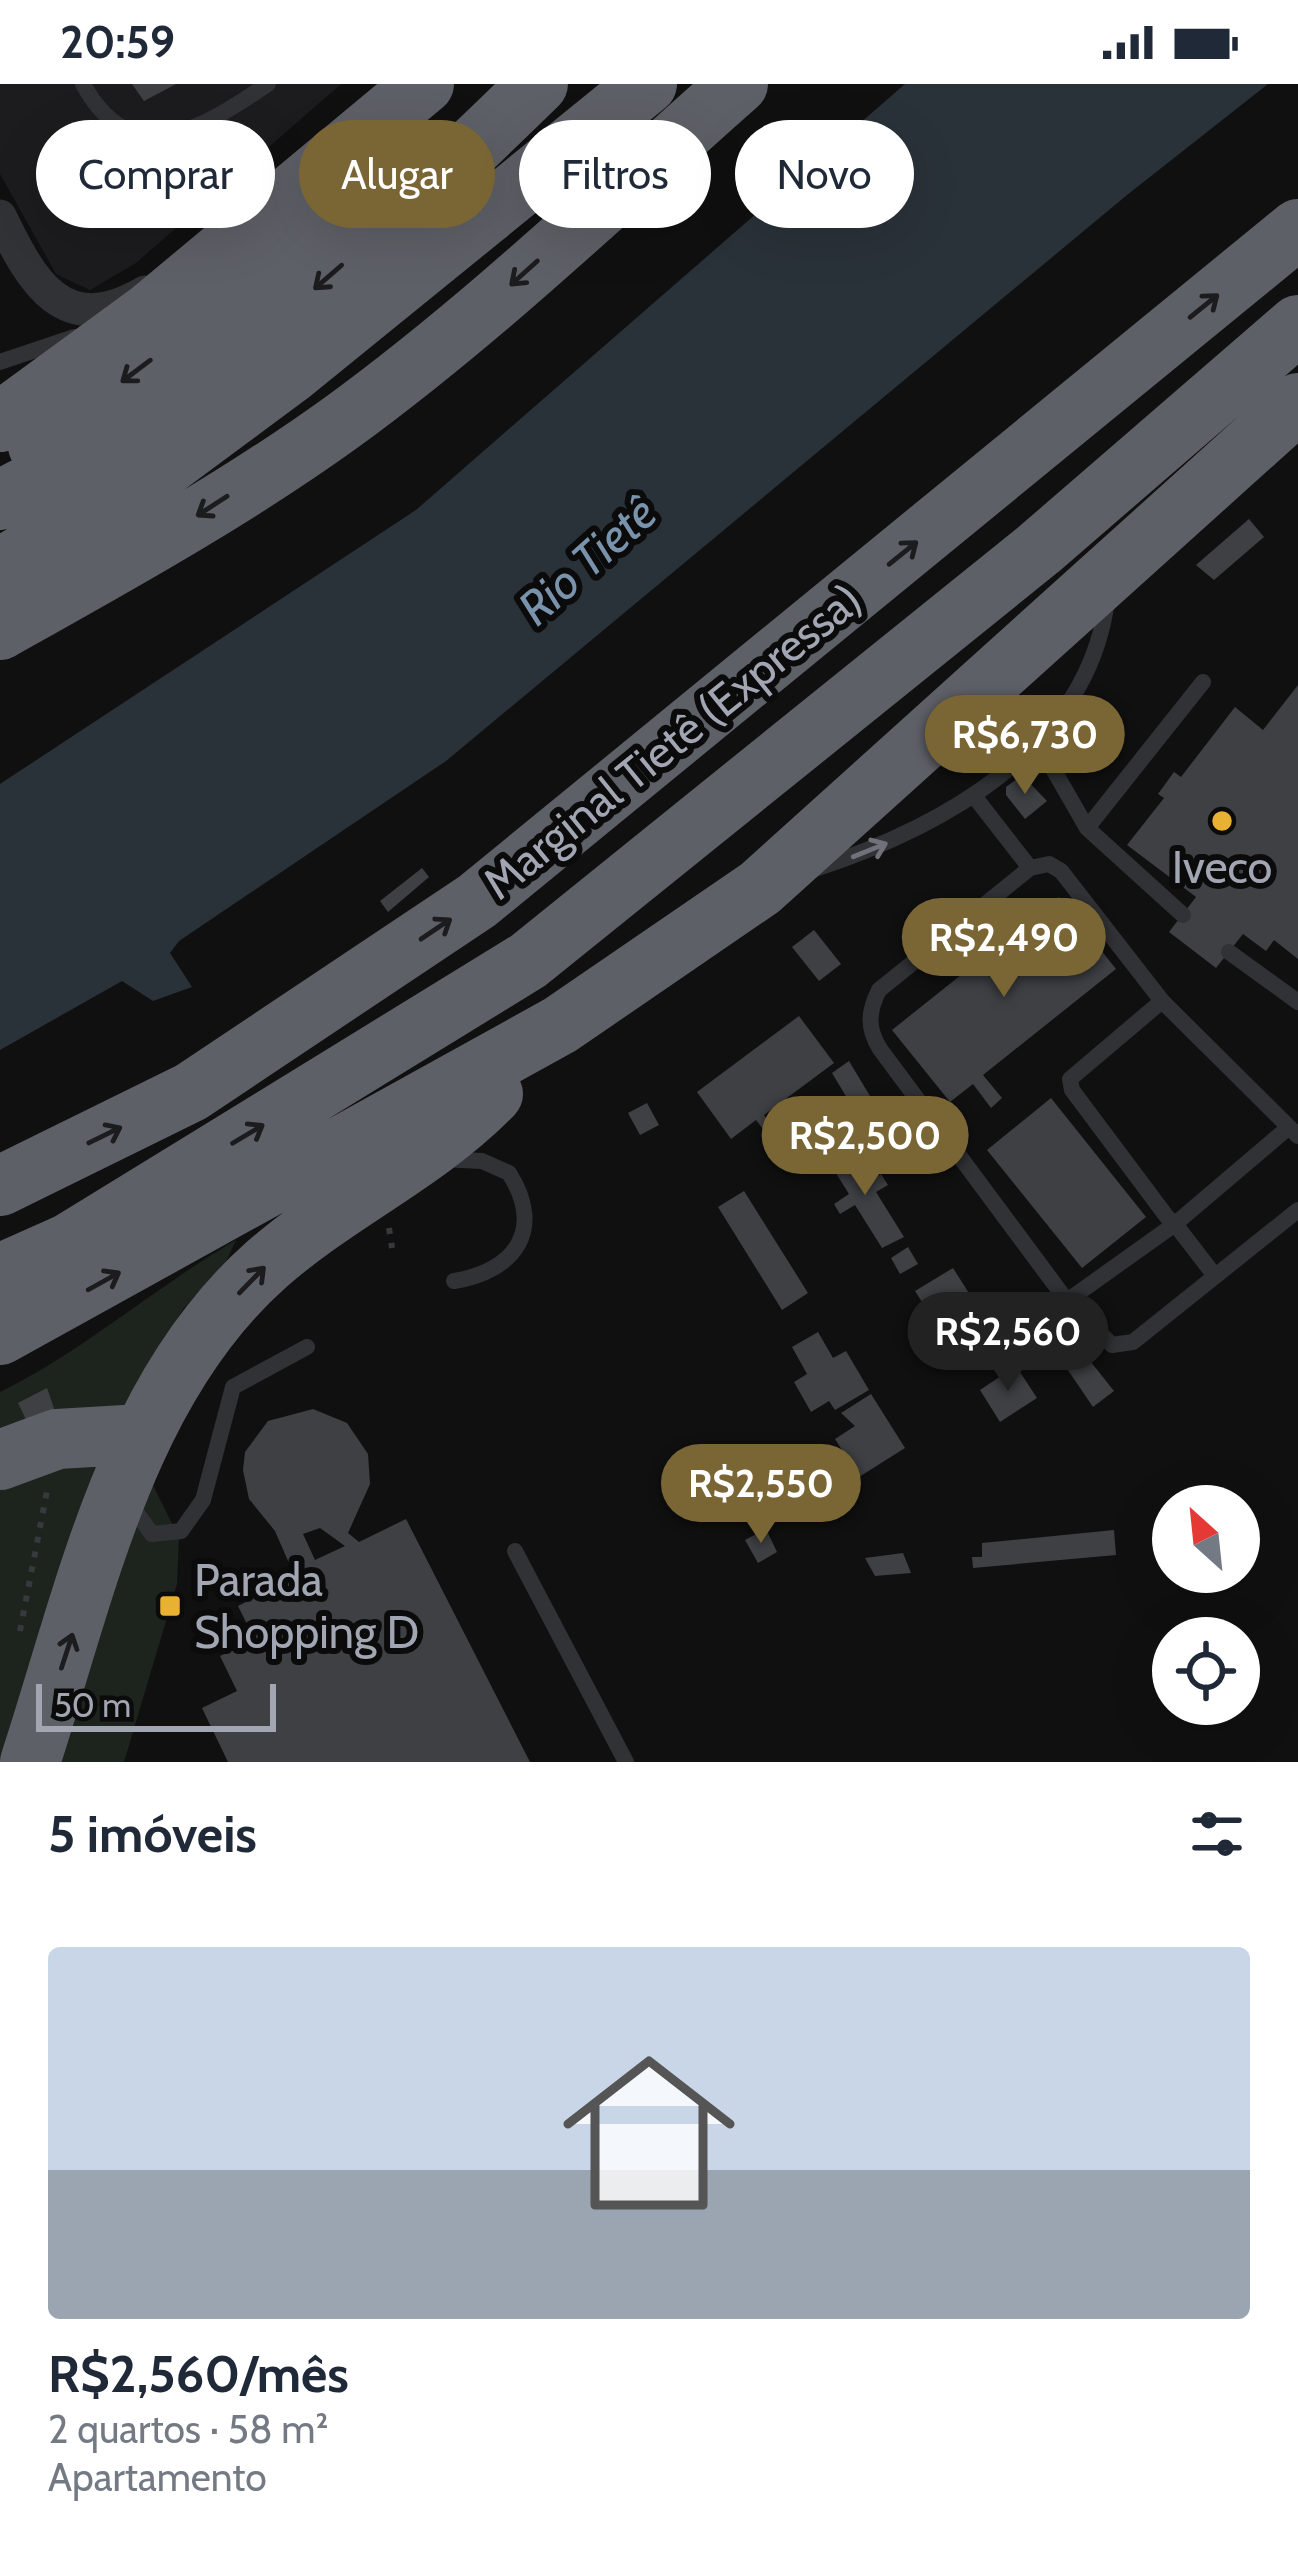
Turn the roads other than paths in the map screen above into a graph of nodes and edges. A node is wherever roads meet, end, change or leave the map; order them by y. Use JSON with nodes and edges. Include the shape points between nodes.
{"nodes":[{"id":1,"x":83,"y":84,"type":"edge"},
{"id":2,"x":268,"y":84,"type":"edge"},
{"id":3,"x":424,"y":84,"type":"edge"},
{"id":4,"x":485,"y":84,"type":"edge"},
{"id":5,"x":538,"y":84,"type":"edge"},
{"id":6,"x":596,"y":84,"type":"edge"},
{"id":7,"x":647,"y":84,"type":"edge"},
{"id":8,"x":738,"y":84,"type":"edge"},
{"id":9,"x":571,"y":120,"type":"edge"},
{"id":10,"x":602,"y":120,"type":"edge"},
{"id":11,"x":519,"y":188,"type":"edge"},
{"id":12,"x":0,"y":216,"type":"edge"},
{"id":13,"x":1298,"y":229,"type":"edge"},
{"id":14,"x":235,"y":240,"type":"junction"},
{"id":15,"x":149,"y":313,"type":"junction"},
{"id":16,"x":1298,"y":326,"type":"edge"},
{"id":17,"x":0,"y":362,"type":"edge"},
{"id":18,"x":1279,"y":420,"type":"edge"},
{"id":19,"x":0,"y":422,"type":"edge"},
{"id":20,"x":128,"y":494,"type":"junction"},
{"id":21,"x":2,"y":510,"type":"edge"},
{"id":22,"x":0,"y":568,"type":"edge"},
{"id":23,"x":1110,"y":573,"type":"junction"},
{"id":24,"x":0,"y":631,"type":"edge"},
{"id":25,"x":1203,"y":682,"type":"dead end"},
{"id":26,"x":1037,"y":741,"type":"junction"},
{"id":27,"x":974,"y":796,"type":"junction"},
{"id":28,"x":1087,"y":828,"type":"junction"},
{"id":29,"x":1030,"y":868,"type":"junction"},
{"id":30,"x":760,"y":888,"type":"junction"},
{"id":31,"x":1183,"y":915,"type":"dead end"},
{"id":32,"x":1229,"y":952,"type":"dead end"},
{"id":33,"x":528,"y":962,"type":"junction"},
{"id":34,"x":1162,"y":1001,"type":"junction"},
{"id":35,"x":1298,"y":1002,"type":"edge"},
{"id":36,"x":560,"y":1025,"type":"junction"},
{"id":37,"x":1294,"y":1131,"type":"edge"},
{"id":38,"x":417,"y":1157,"type":"junction"},
{"id":39,"x":0,"y":1186,"type":"edge"},
{"id":40,"x":1298,"y":1210,"type":"edge"},
{"id":41,"x":1175,"y":1224,"type":"junction"},
{"id":42,"x":0,"y":1274,"type":"edge"},
{"id":43,"x":1215,"y":1276,"type":"junction"},
{"id":44,"x":454,"y":1281,"type":"dead end"},
{"id":45,"x":1066,"y":1301,"type":"junction"},
{"id":46,"x":0,"y":1335,"type":"edge"},
{"id":47,"x":307,"y":1347,"type":"dead end"},
{"id":48,"x":22,"y":1469,"type":"edge"},
{"id":49,"x":139,"y":1486,"type":"junction"},
{"id":50,"x":515,"y":1551,"type":"dead end"},
{"id":51,"x":30,"y":1762,"type":"edge"},
{"id":52,"x":626,"y":1762,"type":"edge"}],
"edges":[{"from":1,"to":2,"type":"lane","via":[[112,124],[141,137],[175,136]]},
{"from":3,"to":14,"type":"highway"},
{"from":4,"to":21,"type":"highway","one_way":true,"via":[[343,213],[39,446]]},
{"from":5,"to":21,"type":"highway","one_way":true,"via":[[223,368]]},
{"from":6,"to":9,"type":"highway"},
{"from":7,"to":10,"type":"highway"},
{"from":8,"to":24,"type":"highway","one_way":true,"via":[[343,422]]},
{"from":11,"to":20,"type":"highway"},
{"from":12,"to":14,"type":"street","via":[[45,293],[86,310],[131,301]]},
{"from":39,"to":13,"type":"highway","name":"Marginal Tietê (Expressa)","one_way":true,"via":[[191,1092],[477,901]]},
{"from":14,"to":15,"type":"highway"},
{"from":15,"to":17,"type":"lane"},
{"from":15,"to":19,"type":"highway"},
{"from":16,"to":33,"type":"highway","via":[[1040,549]]},
{"from":18,"to":23,"type":"highway"},
{"from":18,"to":33,"type":"highway","via":[[1204,454],[636,924]]},
{"from":20,"to":21,"type":"highway"},
{"from":20,"to":22,"type":"highway"},
{"from":23,"to":26,"type":"lane","via":[[1093,665]]},
{"from":23,"to":30,"type":"highway"},
{"from":25,"to":28,"type":"lane"},
{"from":26,"to":27,"type":"lane"},
{"from":26,"to":28,"type":"lane"},
{"from":27,"to":29,"type":"lane"},
{"from":30,"to":27,"type":"lane","one_way":true,"via":[[891,842]]},
{"from":28,"to":31,"type":"lane"},
{"from":29,"to":34,"type":"lane","via":[[1061,871]]},
{"from":29,"to":45,"type":"lane","via":[[879,990],[869,1020],[880,1049]]},
{"from":30,"to":36,"type":"highway"},
{"from":32,"to":35,"type":"lane"},
{"from":42,"to":33,"type":"highway","one_way":true,"via":[[69,1243]]},
{"from":34,"to":37,"type":"lane"},
{"from":34,"to":41,"type":"lane","via":[[1070,1079]]},
{"from":36,"to":38,"type":"highway","via":[[477,1110]]},
{"from":46,"to":36,"type":"highway","one_way":true},
{"from":37,"to":41,"type":"lane"},
{"from":38,"to":44,"type":"lane","via":[[482,1161],[509,1174],[523,1195],[516,1251],[484,1276]]},
{"from":49,"to":38,"type":"highway","one_way":true,"via":[[211,1322],[267,1264]]},
{"from":40,"to":43,"type":"lane"},
{"from":41,"to":43,"type":"lane"},
{"from":41,"to":45,"type":"lane"},
{"from":43,"to":45,"type":"lane","via":[[1122,1346]]},
{"from":47,"to":49,"type":"lane","via":[[233,1388],[203,1500],[181,1531]]},
{"from":48,"to":49,"type":"highway","via":[[57,1439]]},
{"from":51,"to":49,"type":"highway","one_way":true},
{"from":50,"to":52,"type":"lane"}]}
